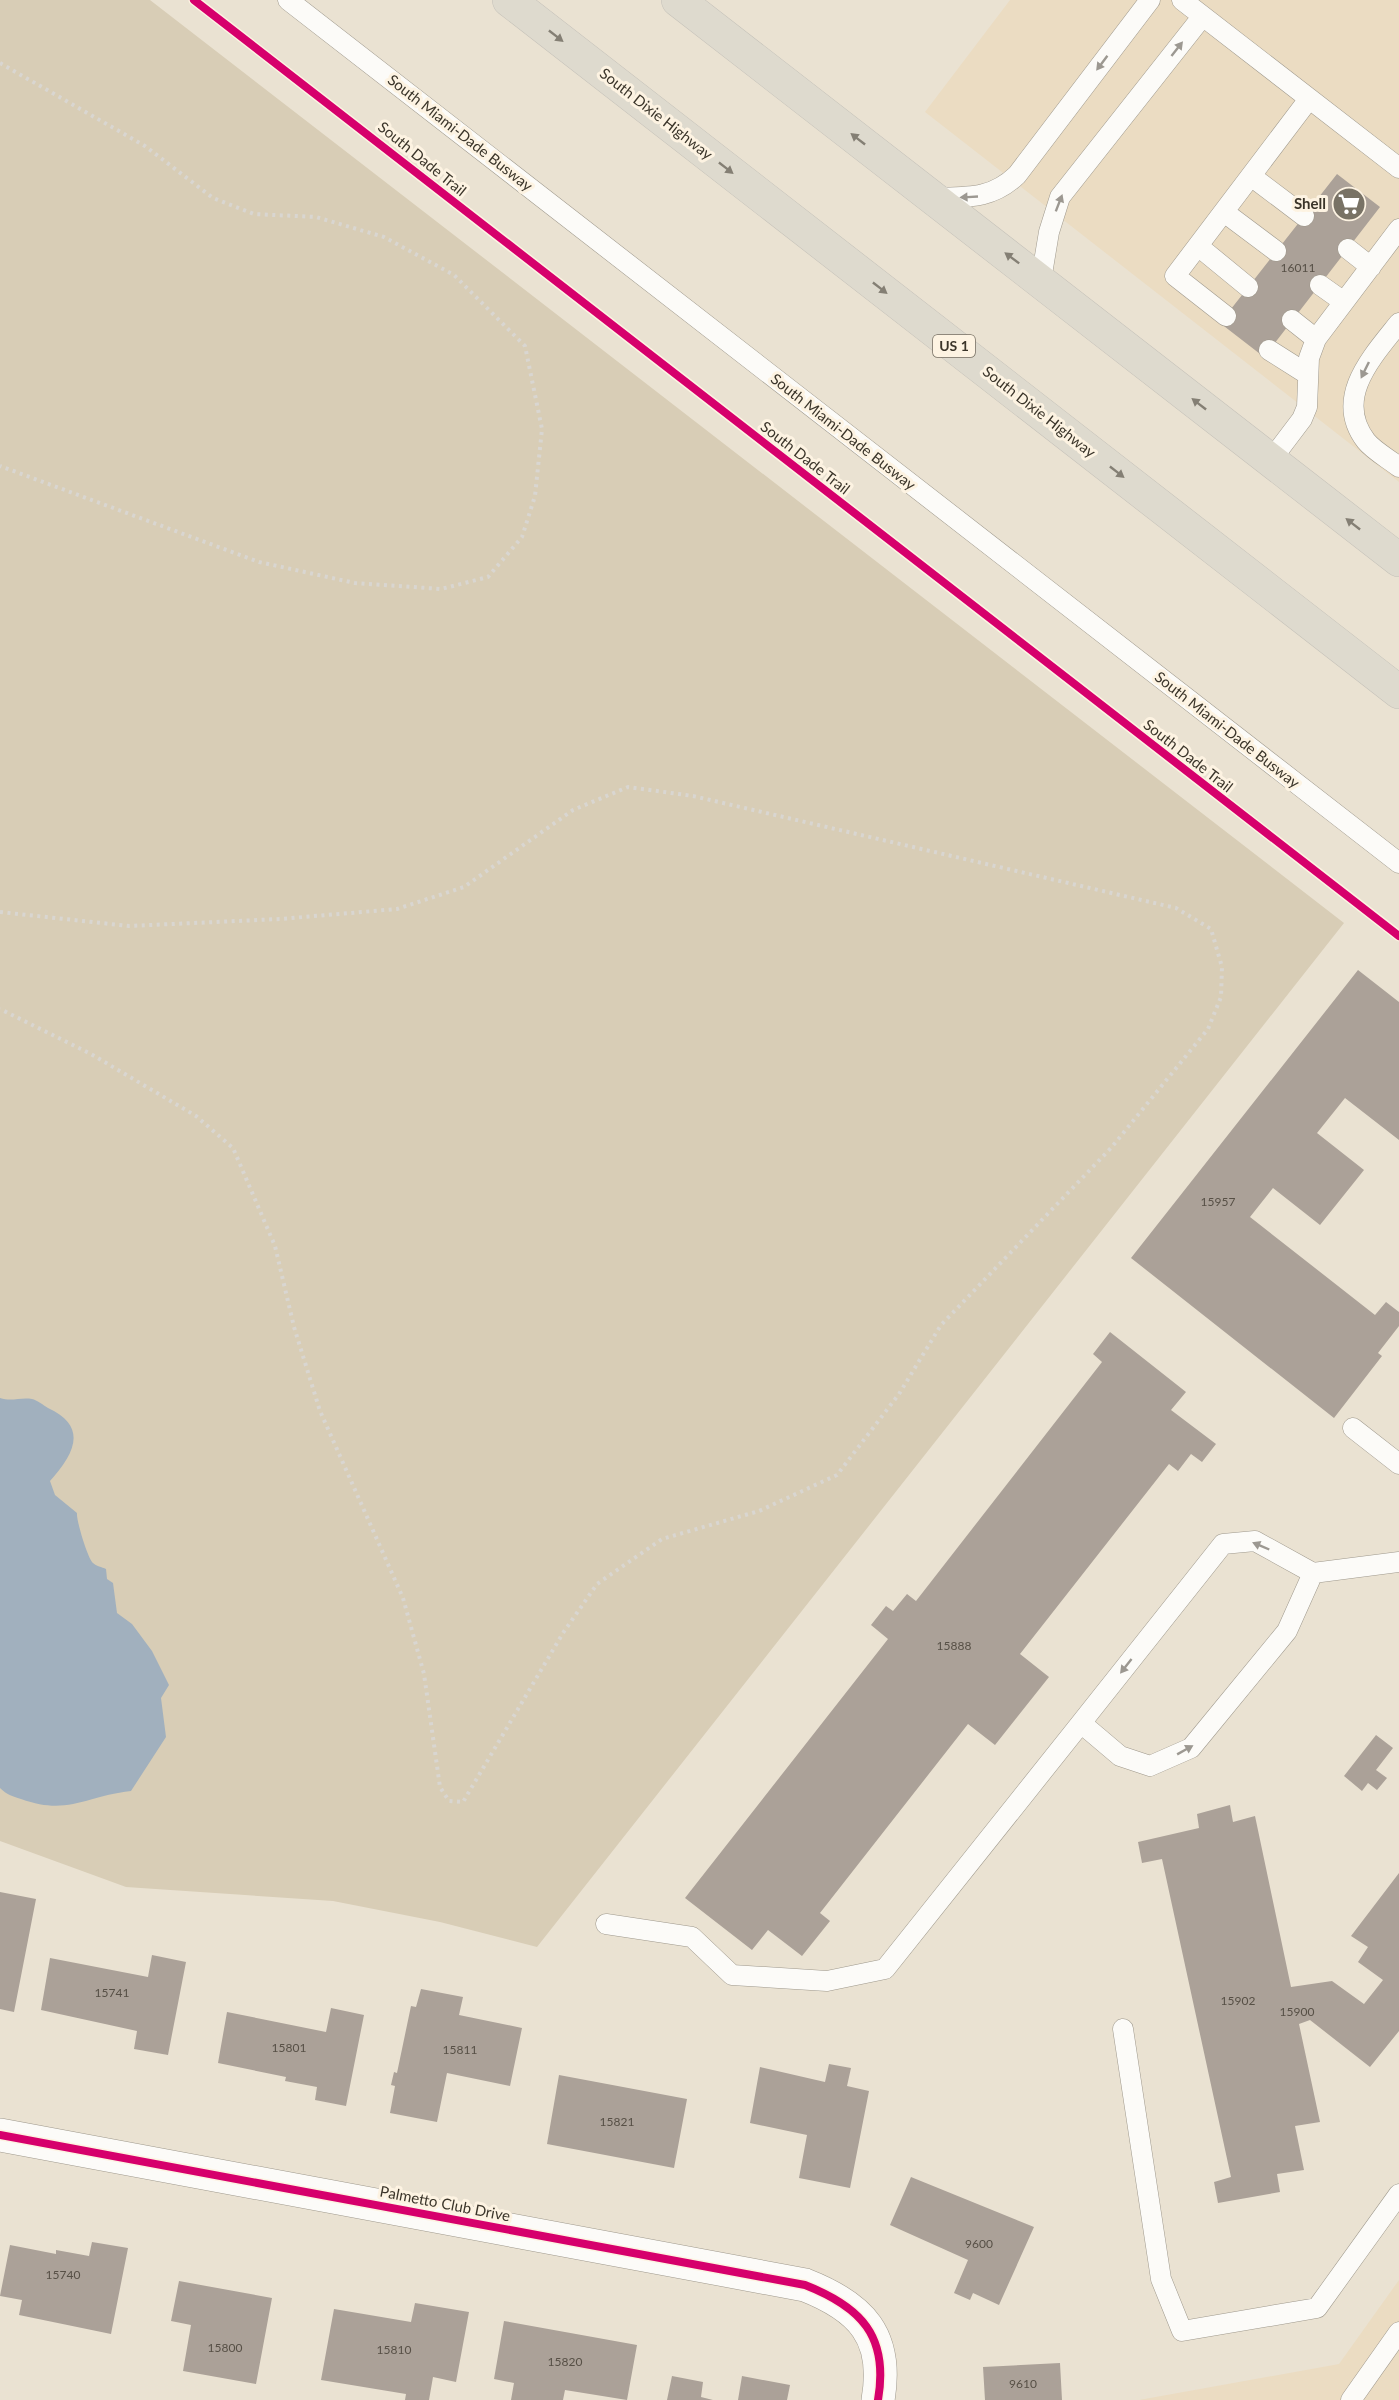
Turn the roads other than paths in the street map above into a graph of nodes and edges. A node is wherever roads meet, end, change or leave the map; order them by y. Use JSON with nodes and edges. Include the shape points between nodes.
{"nodes":[{"id":1,"x":288,"y":0,"type":"edge"},
{"id":2,"x":509,"y":0,"type":"edge"},
{"id":3,"x":678,"y":0,"type":"edge"},
{"id":4,"x":1150,"y":0,"type":"edge"},
{"id":5,"x":1182,"y":0,"type":"edge"},
{"id":6,"x":1202,"y":17,"type":"junction"},
{"id":7,"x":1309,"y":99,"type":"junction"},
{"id":8,"x":1399,"y":168,"type":"edge"},
{"id":9,"x":1251,"y":176,"type":"junction"},
{"id":10,"x":935,"y":198,"type":"junction"},
{"id":11,"x":1224,"y":212,"type":"junction"},
{"id":12,"x":1304,"y":216,"type":"dead end"},
{"id":13,"x":1399,"y":229,"type":"edge"},
{"id":14,"x":1198,"y":246,"type":"junction"},
{"id":15,"x":1348,"y":249,"type":"dead end"},
{"id":16,"x":1276,"y":251,"type":"dead end"},
{"id":17,"x":1371,"y":267,"type":"junction"},
{"id":18,"x":1041,"y":280,"type":"junction"},
{"id":19,"x":1320,"y":285,"type":"dead end"},
{"id":20,"x":1248,"y":287,"type":"dead end"},
{"id":21,"x":1344,"y":302,"type":"junction"},
{"id":22,"x":1226,"y":316,"type":"dead end"},
{"id":23,"x":1292,"y":320,"type":"dead end"},
{"id":24,"x":1399,"y":323,"type":"edge"},
{"id":25,"x":1316,"y":339,"type":"junction"},
{"id":26,"x":1269,"y":350,"type":"dead end"},
{"id":27,"x":1307,"y":374,"type":"junction"},
{"id":28,"x":1271,"y":460,"type":"junction"},
{"id":29,"x":1399,"y":467,"type":"edge"},
{"id":30,"x":1399,"y":560,"type":"edge"},
{"id":31,"x":1399,"y":692,"type":"edge"},
{"id":32,"x":1399,"y":863,"type":"edge"},
{"id":33,"x":1353,"y":1428,"type":"dead end"},
{"id":34,"x":1399,"y":1464,"type":"edge"},
{"id":35,"x":1399,"y":1563,"type":"edge"},
{"id":36,"x":1313,"y":1572,"type":"junction"},
{"id":37,"x":1081,"y":1724,"type":"junction"},
{"id":38,"x":606,"y":1924,"type":"dead end"},
{"id":39,"x":1123,"y":2029,"type":"dead end"},
{"id":40,"x":0,"y":2135,"type":"edge"},
{"id":41,"x":1399,"y":2194,"type":"edge"},
{"id":42,"x":1399,"y":2332,"type":"edge"},
{"id":43,"x":878,"y":2400,"type":"edge"},
{"id":44,"x":1352,"y":2400,"type":"edge"}],
"edges":[{"from":1,"to":32,"type":"lane","name":"South Miami-Dade Busway"},
{"from":2,"to":31,"type":"highway","name":"South Dixie Highway","number":"US 1","one_way":true},
{"from":10,"to":3,"type":"highway","one_way":true},
{"from":4,"to":10,"type":"lane","one_way":true,"via":[[1004,188],[978,196]]},
{"from":5,"to":6,"type":"lane"},
{"from":6,"to":7,"type":"lane"},
{"from":18,"to":6,"type":"lane","one_way":true,"via":[[1060,197]]},
{"from":7,"to":8,"type":"lane"},
{"from":7,"to":9,"type":"lane"},
{"from":9,"to":11,"type":"lane"},
{"from":9,"to":12,"type":"lane"},
{"from":18,"to":10,"type":"highway","one_way":true},
{"from":11,"to":14,"type":"lane"},
{"from":11,"to":16,"type":"lane"},
{"from":13,"to":17,"type":"lane"},
{"from":14,"to":20,"type":"lane"},
{"from":14,"to":22,"type":"lane","via":[[1175,276]]},
{"from":15,"to":17,"type":"lane"},
{"from":17,"to":21,"type":"lane"},
{"from":28,"to":18,"type":"highway","one_way":true},
{"from":19,"to":21,"type":"lane"},
{"from":21,"to":25,"type":"lane"},
{"from":23,"to":25,"type":"lane"},
{"from":24,"to":29,"type":"lane","one_way":true,"via":[[1370,360],[1355,390],[1353,419],[1367,443]]},
{"from":25,"to":27,"type":"lane"},
{"from":26,"to":27,"type":"lane"},
{"from":27,"to":28,"type":"lane","via":[[1307,407],[1302,419]]},
{"from":30,"to":28,"type":"highway","one_way":true},
{"from":33,"to":34,"type":"lane"},
{"from":35,"to":36,"type":"lane"},
{"from":36,"to":37,"type":"lane","one_way":true,"via":[[1255,1541],[1223,1544]]},
{"from":37,"to":36,"type":"lane","one_way":true,"via":[[1120,1756],[1150,1766],[1191,1748],[1287,1631]]},
{"from":37,"to":38,"type":"lane","via":[[885,1969],[827,1981],[732,1975],[692,1937]]},
{"from":39,"to":41,"type":"lane","via":[[1161,2279],[1182,2331],[1317,2308]]},
{"from":40,"to":43,"type":"street","name":"Palmetto Club Drive","via":[[805,2285],[847,2304],[864,2320],[878,2361]]},
{"from":42,"to":44,"type":"lane"}]}
